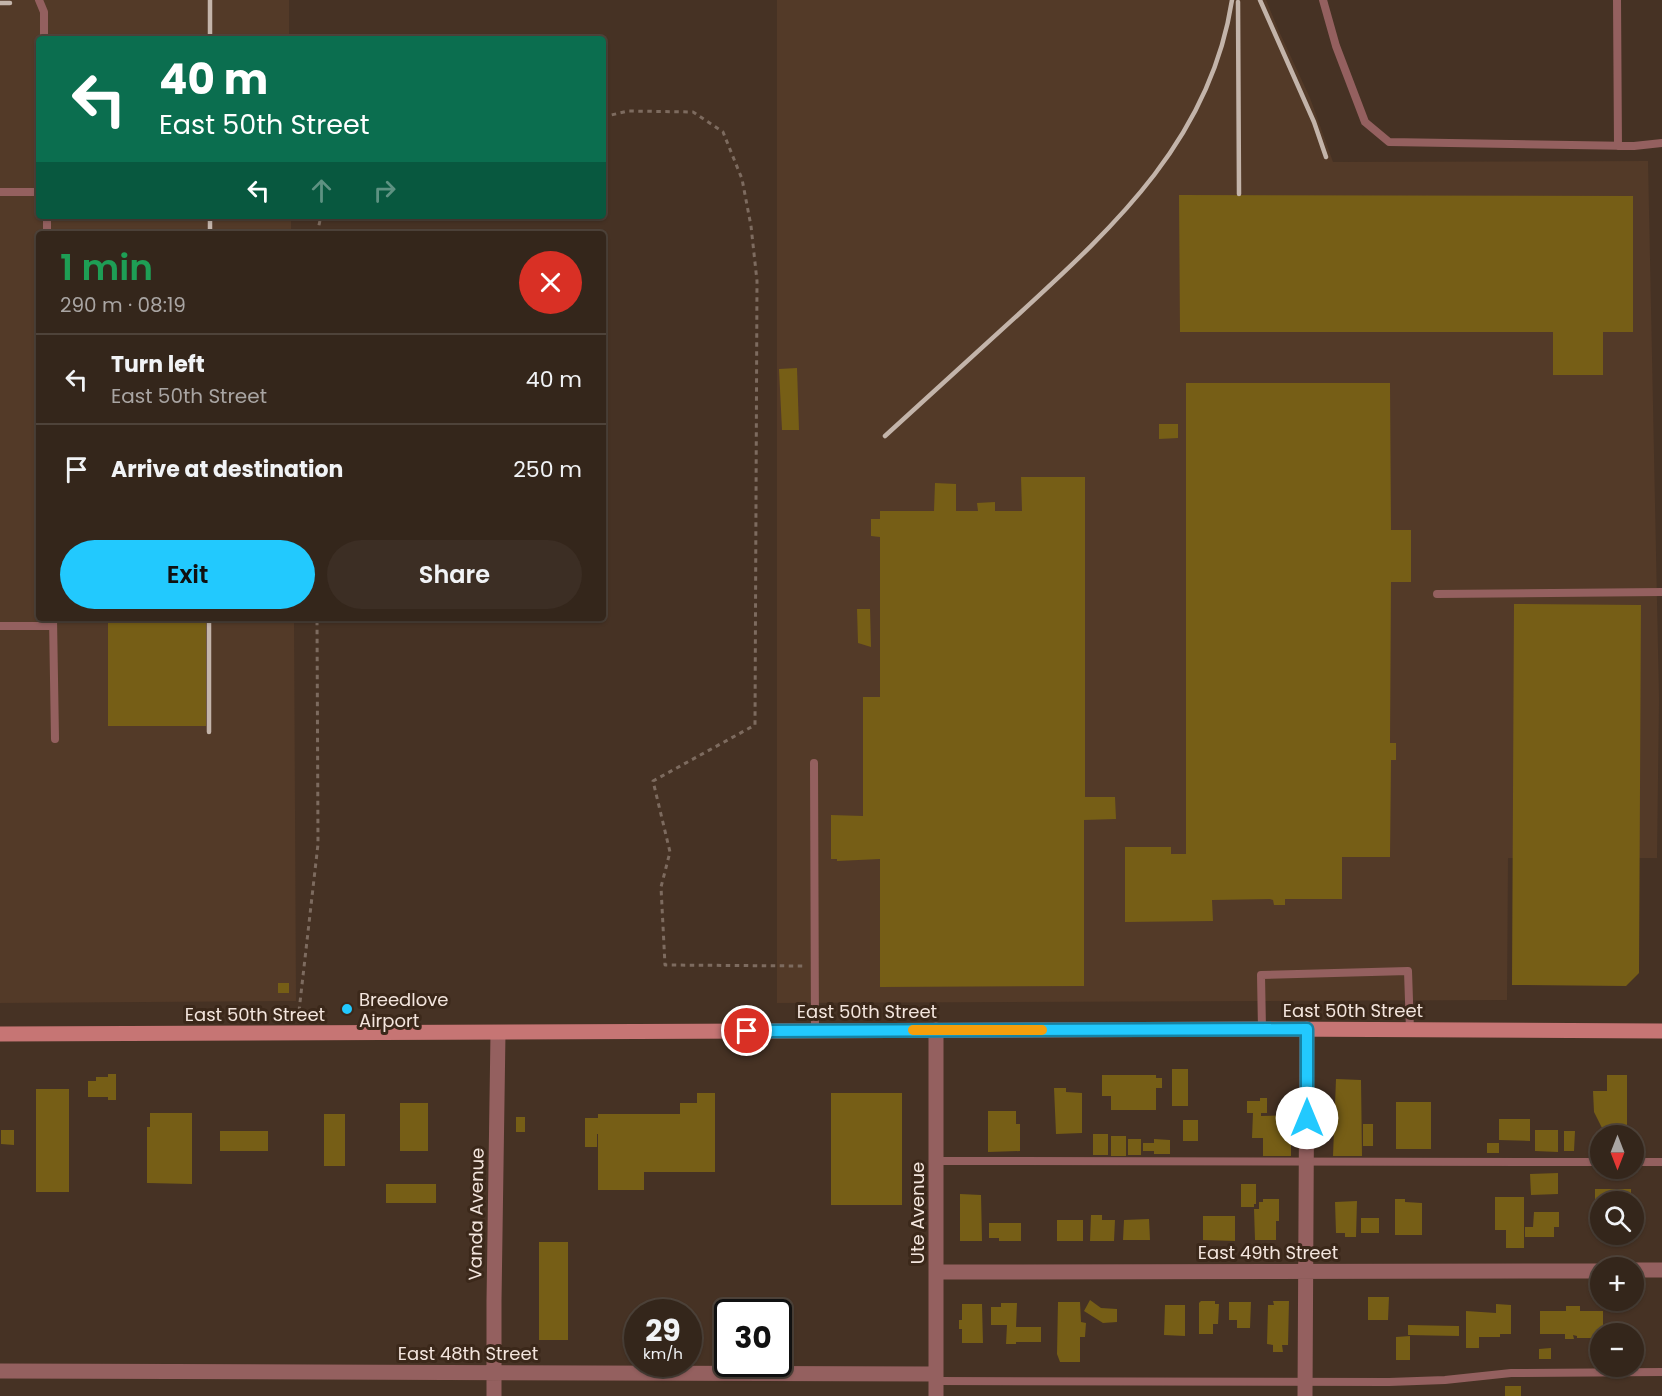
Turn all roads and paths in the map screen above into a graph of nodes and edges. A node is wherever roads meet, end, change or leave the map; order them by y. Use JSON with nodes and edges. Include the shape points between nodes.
{"nodes":[{"id":1,"x":39,"y":0,"type":"edge"},
{"id":2,"x":1323,"y":0,"type":"edge"},
{"id":3,"x":1617,"y":0,"type":"edge"},
{"id":4,"x":44,"y":36,"type":"edge"},
{"id":5,"x":606,"y":116,"type":"edge"},
{"id":6,"x":1662,"y":143,"type":"edge"},
{"id":7,"x":1618,"y":146,"type":"junction"},
{"id":8,"x":0,"y":192,"type":"edge"},
{"id":9,"x":36,"y":192,"type":"edge"},
{"id":10,"x":1662,"y":592,"type":"edge"},
{"id":11,"x":1437,"y":594,"type":"dead end"},
{"id":12,"x":318,"y":621,"type":"edge"},
{"id":13,"x":53,"y":622,"type":"edge"},
{"id":14,"x":0,"y":626,"type":"edge"},
{"id":15,"x":55,"y":739,"type":"dead end"},
{"id":16,"x":814,"y":763,"type":"dead end"},
{"id":17,"x":814,"y":966,"type":"junction"},
{"id":18,"x":1262,"y":1029,"type":"junction"},
{"id":19,"x":1307,"y":1029,"type":"junction"},
{"id":20,"x":936,"y":1030,"type":"junction"},
{"id":21,"x":1410,"y":1030,"type":"junction"},
{"id":22,"x":814,"y":1031,"type":"junction"},
{"id":23,"x":1662,"y":1031,"type":"edge"},
{"id":24,"x":498,"y":1033,"type":"junction"},
{"id":25,"x":0,"y":1034,"type":"edge"},
{"id":26,"x":297,"y":1034,"type":"junction"},
{"id":27,"x":937,"y":1161,"type":"junction"},
{"id":28,"x":1307,"y":1162,"type":"junction"},
{"id":29,"x":1590,"y":1162,"type":"edge"},
{"id":30,"x":1644,"y":1162,"type":"edge"},
{"id":31,"x":1662,"y":1162,"type":"edge"},
{"id":32,"x":1590,"y":1270,"type":"edge"},
{"id":33,"x":1644,"y":1270,"type":"edge"},
{"id":34,"x":1662,"y":1270,"type":"edge"},
{"id":35,"x":936,"y":1272,"type":"junction"},
{"id":36,"x":1307,"y":1272,"type":"junction"},
{"id":37,"x":0,"y":1371,"type":"edge"},
{"id":38,"x":1662,"y":1371,"type":"edge"},
{"id":39,"x":494,"y":1373,"type":"junction"},
{"id":40,"x":936,"y":1384,"type":"edge"},
{"id":41,"x":1305,"y":1389,"type":"edge"},
{"id":42,"x":494,"y":1396,"type":"edge"}],
"edges":[{"from":1,"to":4,"type":"lane","via":[[44,12]]},
{"from":2,"to":7,"type":"lane","via":[[1365,122],[1389,142]]},
{"from":3,"to":7,"type":"lane"},
{"from":5,"to":17,"type":"path","via":[[628,111],[693,112],[723,132],[742,179],[758,281],[755,725],[653,781],[670,852],[661,887],[665,965]]},
{"from":6,"to":7,"type":"lane"},
{"from":8,"to":9,"type":"lane"},
{"from":10,"to":11,"type":"lane"},
{"from":12,"to":26,"type":"path","via":[[318,844]]},
{"from":13,"to":14,"type":"lane"},
{"from":13,"to":15,"type":"lane"},
{"from":16,"to":17,"type":"lane"},
{"from":17,"to":22,"type":"lane"},
{"from":18,"to":19,"type":"main road","name":"East 50th Street"},
{"from":18,"to":20,"type":"main road","name":"East 50th Street"},
{"from":18,"to":21,"type":"lane","via":[[1261,975],[1408,971]]},
{"from":19,"to":21,"type":"main road","name":"East 50th Street"},
{"from":19,"to":28,"type":"street"},
{"from":20,"to":22,"type":"main road","name":"East 50th Street"},
{"from":20,"to":27,"type":"street","name":"Ute Avenue"},
{"from":21,"to":23,"type":"main road","name":"East 50th Street"},
{"from":22,"to":24,"type":"main road","name":"East 50th Street"},
{"from":24,"to":26,"type":"main road","name":"East 50th Street"},
{"from":24,"to":39,"type":"street","name":"Vanda Avenue"},
{"from":25,"to":26,"type":"main road","name":"East 50th Street"},
{"from":27,"to":28,"type":"lane"},
{"from":27,"to":35,"type":"street","name":"Ute Avenue"},
{"from":28,"to":29,"type":"lane"},
{"from":28,"to":36,"type":"street"},
{"from":30,"to":31,"type":"lane"},
{"from":32,"to":36,"type":"street","name":"East 49th Street"},
{"from":33,"to":34,"type":"street"},
{"from":35,"to":36,"type":"street","name":"East 49th Street"},
{"from":35,"to":40,"type":"street","name":"Ute Avenue"},
{"from":36,"to":41,"type":"street"},
{"from":37,"to":39,"type":"street","name":"East 48th Street"},
{"from":38,"to":41,"type":"lane","via":[[1511,1372]]},
{"from":39,"to":40,"type":"street","name":"East 48th Street"},
{"from":39,"to":42,"type":"street","name":"Vanda Avenue"},
{"from":40,"to":41,"type":"lane"}]}
